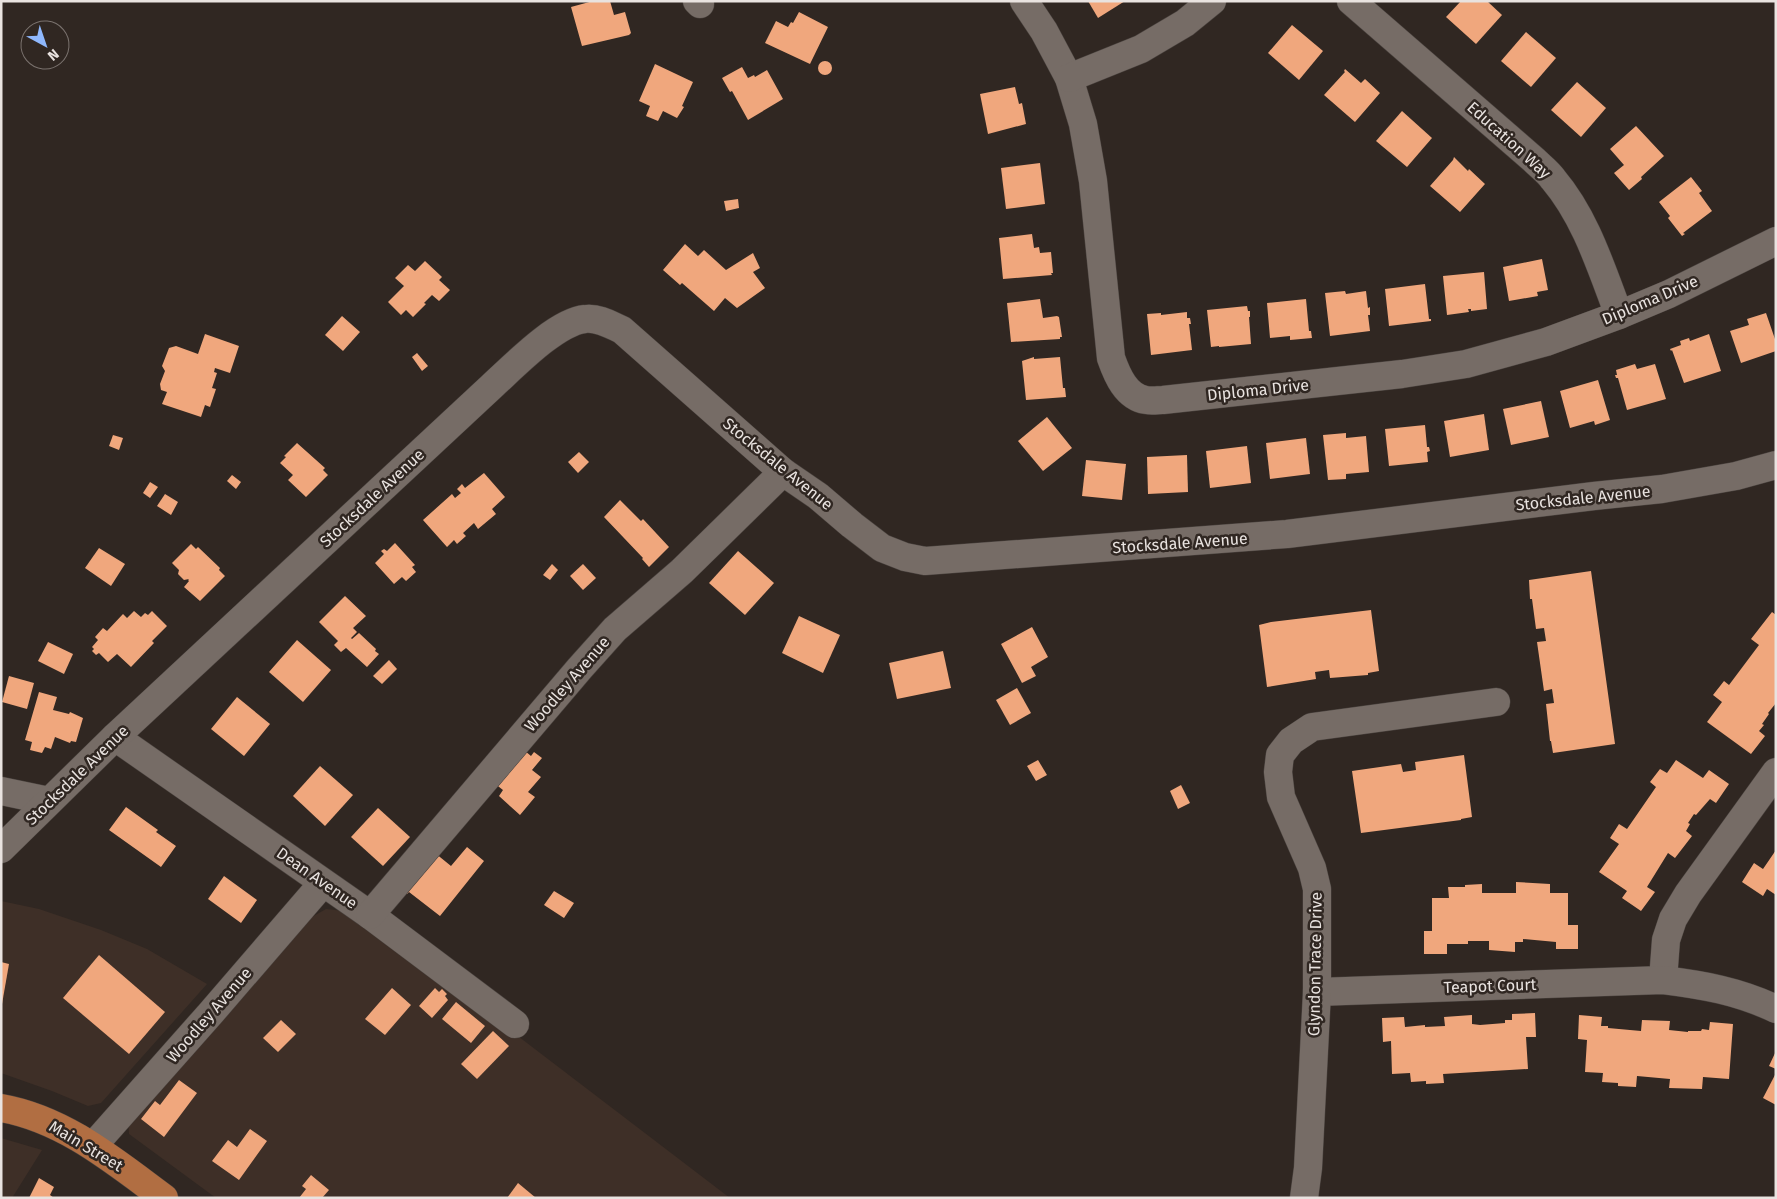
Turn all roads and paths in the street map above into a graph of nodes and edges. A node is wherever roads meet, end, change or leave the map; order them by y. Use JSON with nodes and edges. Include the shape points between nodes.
{"nodes":[{"id":1,"x":1024,"y":1,"type":"edge"},
{"id":2,"x":1212,"y":1,"type":"edge"},
{"id":3,"x":1351,"y":1,"type":"edge"},
{"id":4,"x":1069,"y":78,"type":"junction"},
{"id":5,"x":1776,"y":241,"type":"edge"},
{"id":6,"x":1619,"y":315,"type":"junction"},
{"id":7,"x":1776,"y":465,"type":"edge"},
{"id":8,"x":783,"y":472,"type":"junction"},
{"id":9,"x":1496,"y":702,"type":"dead end"},
{"id":10,"x":115,"y":738,"type":"junction"},
{"id":11,"x":1776,"y":772,"type":"edge"},
{"id":12,"x":1,"y":791,"type":"edge"},
{"id":13,"x":49,"y":801,"type":"junction"},
{"id":14,"x":1,"y":849,"type":"edge"},
{"id":15,"x":323,"y":882,"type":"junction"},
{"id":16,"x":370,"y":915,"type":"junction"},
{"id":17,"x":1663,"y":980,"type":"junction"},
{"id":18,"x":1317,"y":992,"type":"junction"},
{"id":19,"x":1776,"y":1009,"type":"edge"},
{"id":20,"x":515,"y":1024,"type":"dead end"},
{"id":21,"x":1,"y":1108,"type":"edge"},
{"id":22,"x":94,"y":1146,"type":"junction"},
{"id":23,"x":164,"y":1198,"type":"edge"},
{"id":24,"x":1304,"y":1198,"type":"edge"}],
"edges":[{"from":1,"to":4,"type":"street","name":"Diploma Drive"},
{"from":2,"to":4,"type":"street","via":[[1141,49]]},
{"from":3,"to":6,"type":"street","name":"Education Way","via":[[1553,179],[1586,229]]},
{"from":4,"to":6,"type":"street","name":"Diploma Drive","via":[[1083,124],[1092,181],[1111,358],[1119,380],[1132,394],[1145,400],[1402,374],[1466,364],[1546,342]]},
{"from":5,"to":6,"type":"street","name":"Diploma Drive"},
{"from":7,"to":8,"type":"street","name":"Stocksdale Avenue","via":[[1736,476],[1662,489],[1287,534],[925,561],[882,548]]},
{"from":8,"to":10,"type":"street","name":"Stocksdale Avenue","via":[[622,330],[587,318],[571,322],[492,386]]},
{"from":8,"to":16,"type":"street","name":"Woodley Avenue","via":[[682,571],[616,629]]},
{"from":9,"to":18,"type":"street","name":"Glyndon Trace Drive","via":[[1312,727],[1291,741],[1280,755],[1281,797],[1312,868],[1317,889]]},
{"from":10,"to":13,"type":"street","name":"Stocksdale Avenue"},
{"from":10,"to":15,"type":"street","name":"Dean Avenue"},
{"from":11,"to":17,"type":"street","via":[[1673,918],[1666,940]]},
{"from":12,"to":13,"type":"street"},
{"from":13,"to":14,"type":"street","name":"Stocksdale Avenue"},
{"from":15,"to":16,"type":"street","name":"Dean Avenue"},
{"from":15,"to":22,"type":"street","name":"Woodley Avenue"},
{"from":16,"to":20,"type":"street","name":"Dean Avenue"},
{"from":17,"to":18,"type":"street","name":"Teapot Court"},
{"from":17,"to":19,"type":"street","name":"Teapot Court","via":[[1735,992]]},
{"from":18,"to":24,"type":"street","name":"Glyndon Trace Drive"},
{"from":21,"to":22,"type":"main road","name":"Main Street","via":[[60,1127]]},
{"from":22,"to":23,"type":"main road","name":"Main Street"}]}
